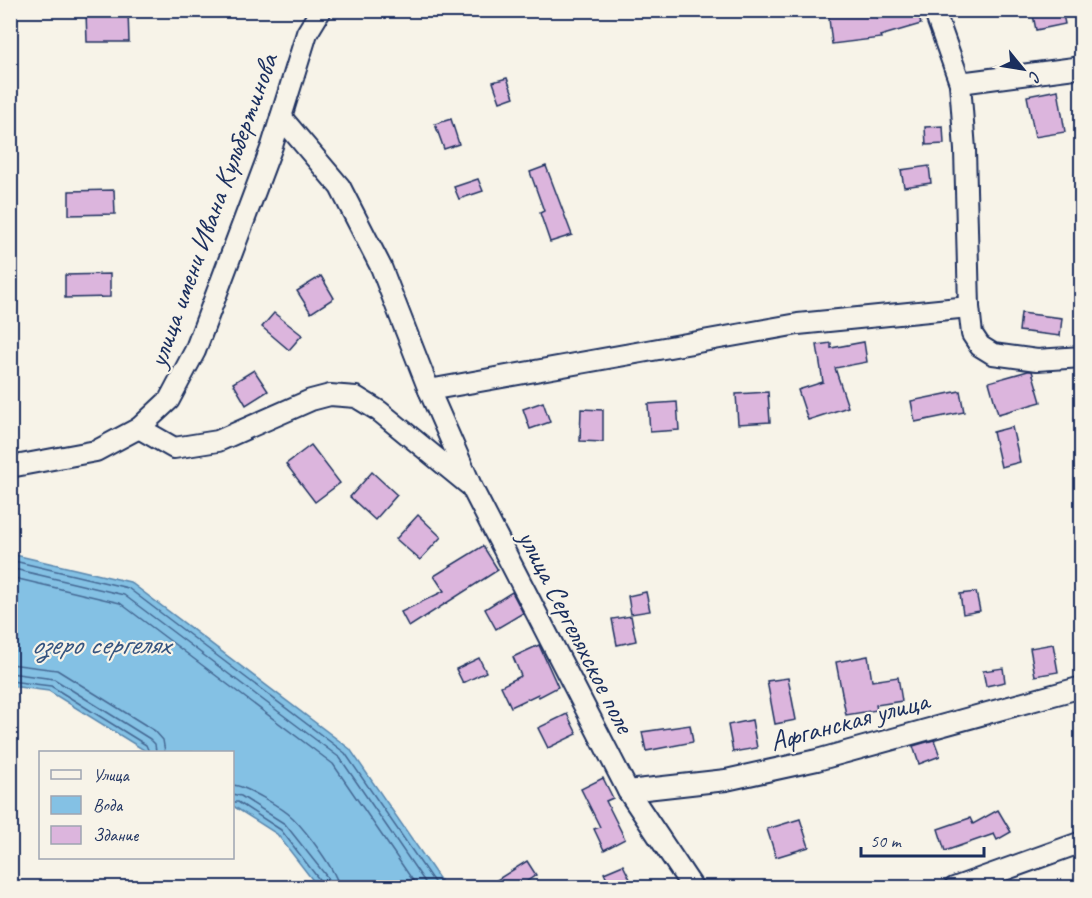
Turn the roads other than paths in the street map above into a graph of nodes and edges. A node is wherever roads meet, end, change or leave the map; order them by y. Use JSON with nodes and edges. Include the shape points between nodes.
{"nodes":[{"id":1,"x":321,"y":10,"type":"edge"},
{"id":2,"x":934,"y":10,"type":"edge"},
{"id":3,"x":1082,"y":67,"type":"edge"},
{"id":4,"x":960,"y":83,"type":"junction"},
{"id":5,"x":281,"y":117,"type":"junction"},
{"id":6,"x":969,"y":307,"type":"junction"},
{"id":7,"x":1082,"y":357,"type":"edge"},
{"id":8,"x":429,"y":390,"type":"junction"},
{"id":9,"x":139,"y":428,"type":"junction"},
{"id":10,"x":10,"y":467,"type":"edge"},
{"id":11,"x":472,"y":488,"type":"junction"},
{"id":12,"x":1082,"y":687,"type":"edge"},
{"id":13,"x":628,"y":791,"type":"junction"},
{"id":14,"x":1082,"y":842,"type":"edge"},
{"id":15,"x":693,"y":888,"type":"edge"},
{"id":16,"x":954,"y":888,"type":"edge"}],
"edges":[{"from":1,"to":5,"type":"street","name":"улица имени Ивана Кульбертинова","via":[[307,33]]},
{"from":2,"to":4,"type":"street"},
{"from":3,"to":4,"type":"street"},
{"from":4,"to":6,"type":"street"},
{"from":5,"to":8,"type":"street","name":"улица Сергеляхское поле","via":[[340,187],[381,267]]},
{"from":5,"to":9,"type":"street","name":"улица имени Ивана Кульбертинова","via":[[195,351],[169,400]]},
{"from":6,"to":7,"type":"street","via":[[972,334],[980,346],[993,354],[1037,360]]},
{"from":6,"to":8,"type":"street","via":[[798,324]]},
{"from":8,"to":11,"type":"street","name":"улица Сергеляхское поле"},
{"from":9,"to":10,"type":"street","name":"улица имени Ивана Кульбертинова","via":[[96,451]]},
{"from":9,"to":11,"type":"street","via":[[174,448],[218,441],[311,400],[330,395],[356,397],[379,411]]},
{"from":11,"to":13,"type":"street","name":"улица Сергеляхское поле"},
{"from":12,"to":13,"type":"street","name":"Афганская улица","via":[[817,760],[726,780]]},
{"from":13,"to":15,"type":"street","name":"улица Сергеляхское поле"},
{"from":14,"to":16,"type":"street"}]}
